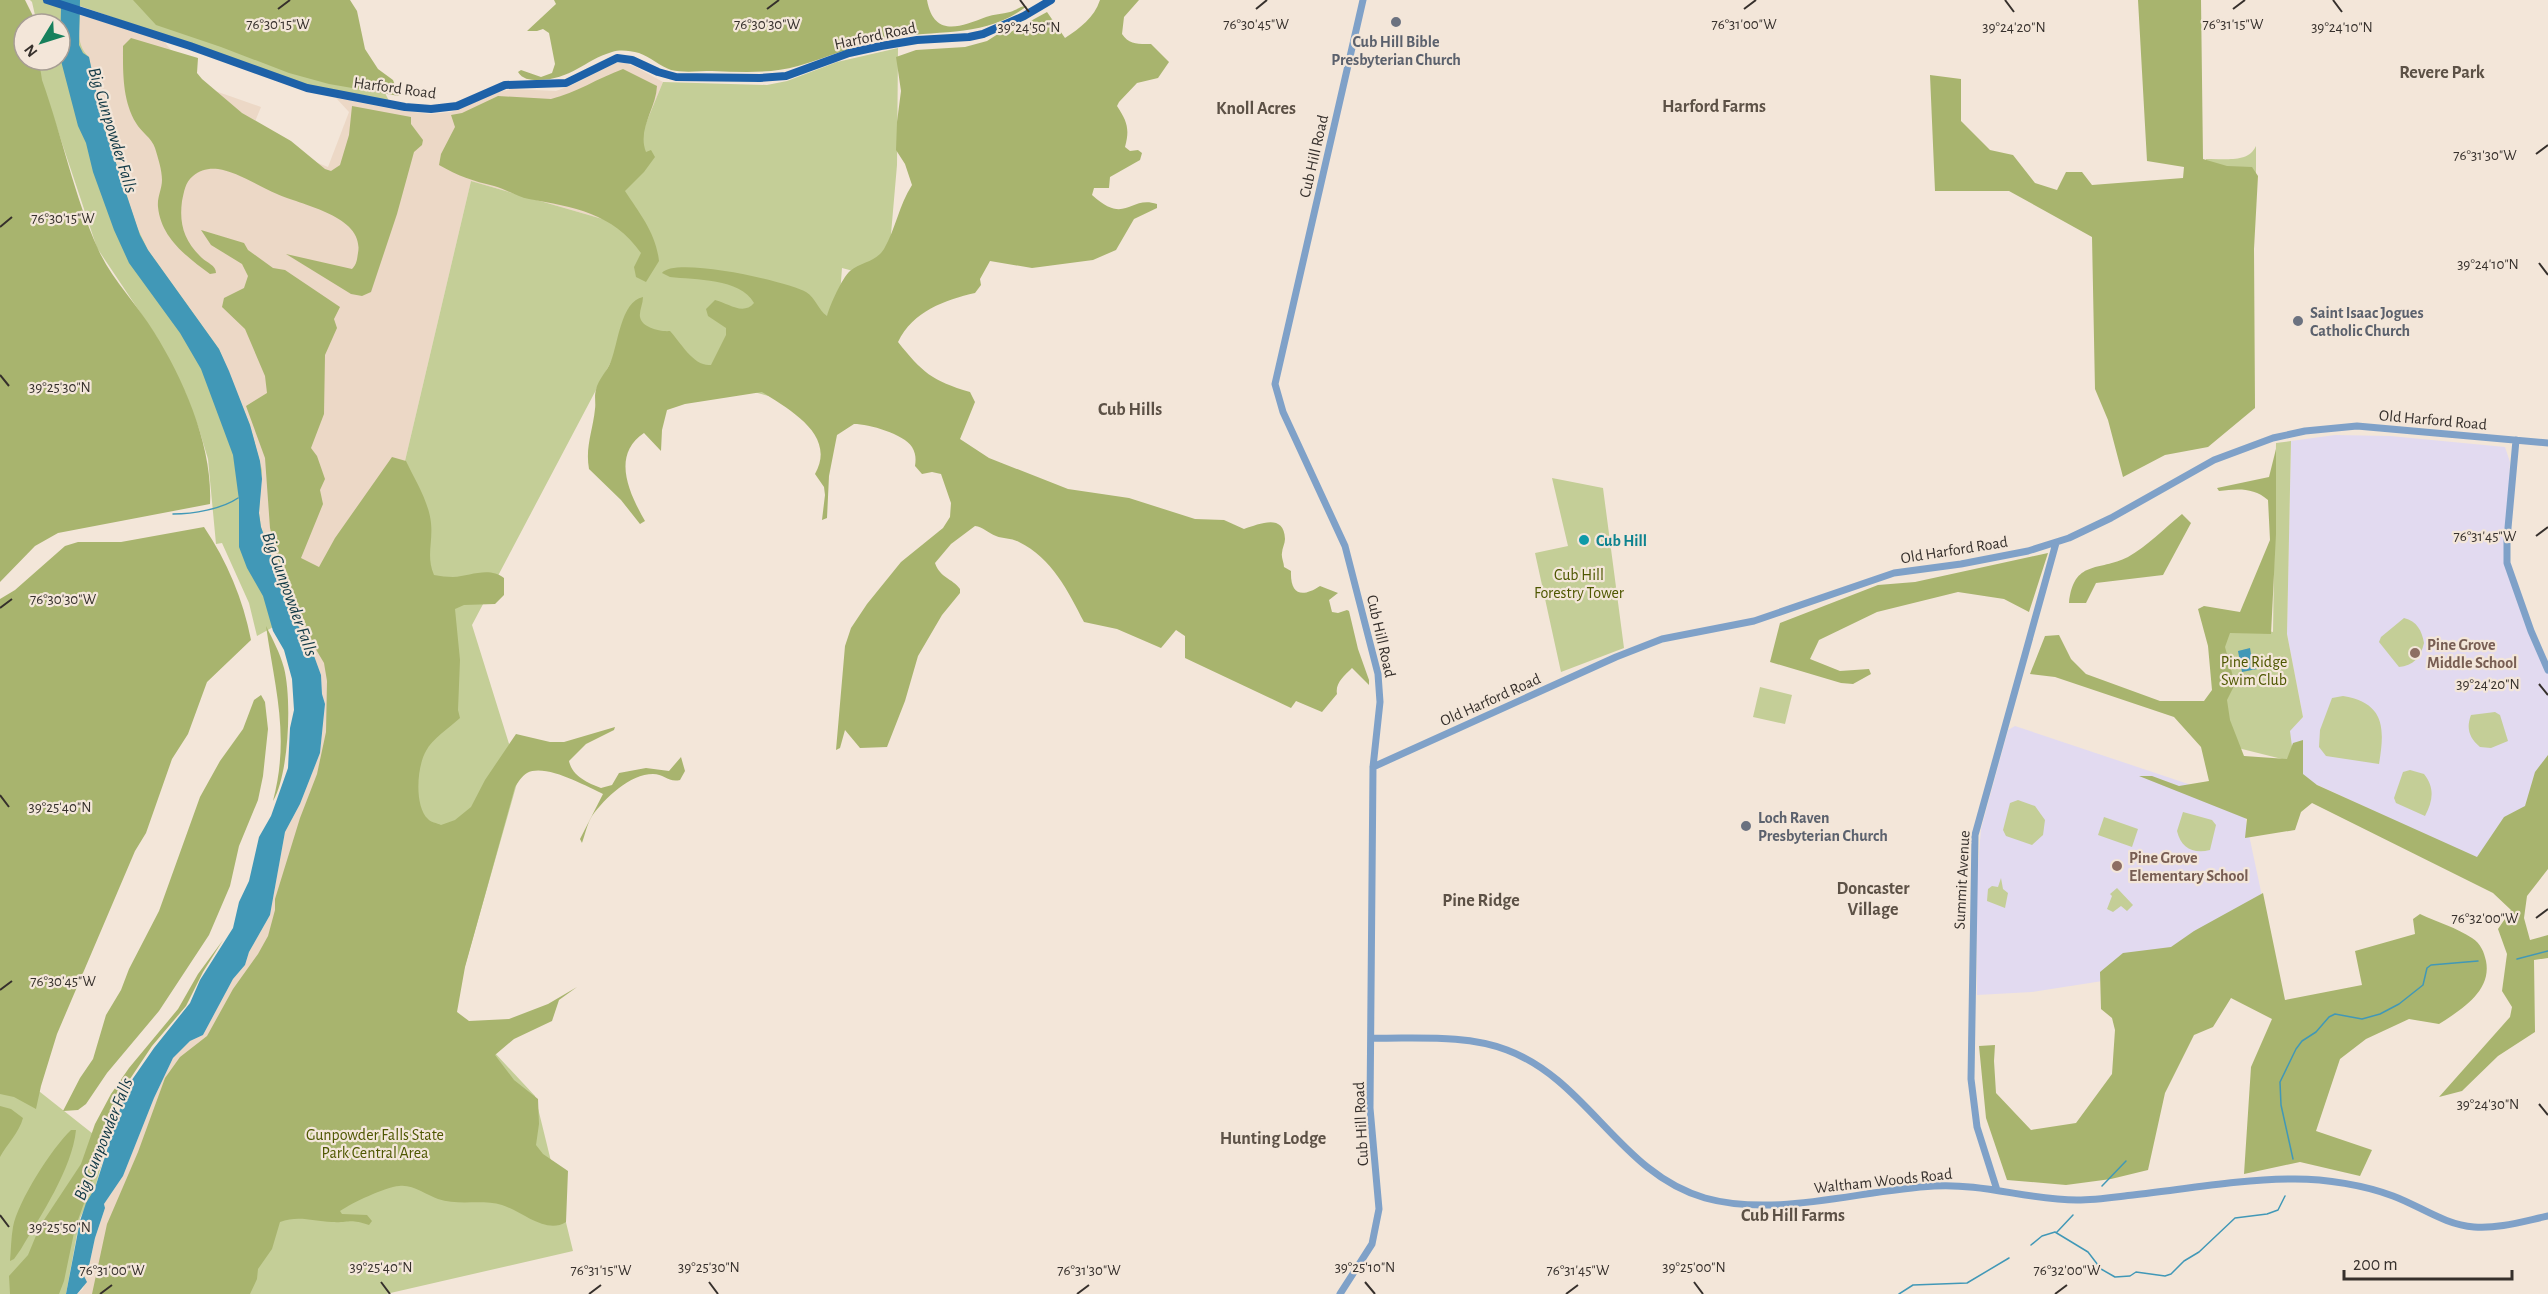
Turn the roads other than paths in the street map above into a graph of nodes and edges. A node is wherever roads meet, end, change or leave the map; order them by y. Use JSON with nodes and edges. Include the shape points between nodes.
{"nodes":[{"id":1,"x":1051,"y":0,"type":"edge"},
{"id":2,"x":1363,"y":0,"type":"edge"},
{"id":3,"x":50,"y":1,"type":"edge"},
{"id":4,"x":2516,"y":440,"type":"junction"},
{"id":5,"x":2548,"y":443,"type":"edge"},
{"id":6,"x":2056,"y":543,"type":"junction"},
{"id":7,"x":2548,"y":670,"type":"edge"},
{"id":8,"x":1373,"y":767,"type":"junction"},
{"id":9,"x":1371,"y":1038,"type":"junction"},
{"id":10,"x":1997,"y":1190,"type":"junction"},
{"id":11,"x":2548,"y":1215,"type":"edge"},
{"id":12,"x":1340,"y":1294,"type":"edge"}],
"edges":[{"from":1,"to":3,"type":"main road","name":"Harford Road","via":[[983,34],[881,46],[786,76],[676,77],[617,58],[566,83],[505,85],[457,106],[431,109],[307,88]]},
{"from":2,"to":8,"type":"street","name":"Cub Hill Road","via":[[1275,384],[1283,412],[1351,565],[1379,683]]},
{"from":4,"to":5,"type":"street","name":"Old Harford Road"},
{"from":4,"to":6,"type":"street","name":"Old Harford Road","via":[[2357,426],[2284,435],[2226,454],[2104,522]]},
{"from":4,"to":7,"type":"street","via":[[2507,563]]},
{"from":6,"to":8,"type":"street","name":"Old Harford Road","via":[[1961,564],[1894,573],[1754,621],[1652,642]]},
{"from":6,"to":10,"type":"street","name":"Summit Avenue","via":[[1975,835],[1971,1079],[1977,1127]]},
{"from":8,"to":9,"type":"street","name":"Cub Hill Road"},
{"from":9,"to":10,"type":"street","name":"Waltham Woods Road","via":[[1459,1040],[1523,1057],[1560,1082],[1655,1174],[1690,1193],[1716,1201],[1779,1204],[1945,1186]]},
{"from":9,"to":12,"type":"street","name":"Cub Hill Road","via":[[1371,1123],[1378,1220],[1367,1253]]},
{"from":10,"to":11,"type":"street","name":"Waltham Woods Road","via":[[2037,1198],[2080,1200],[2302,1179],[2382,1192],[2464,1226],[2495,1226]]}]}
